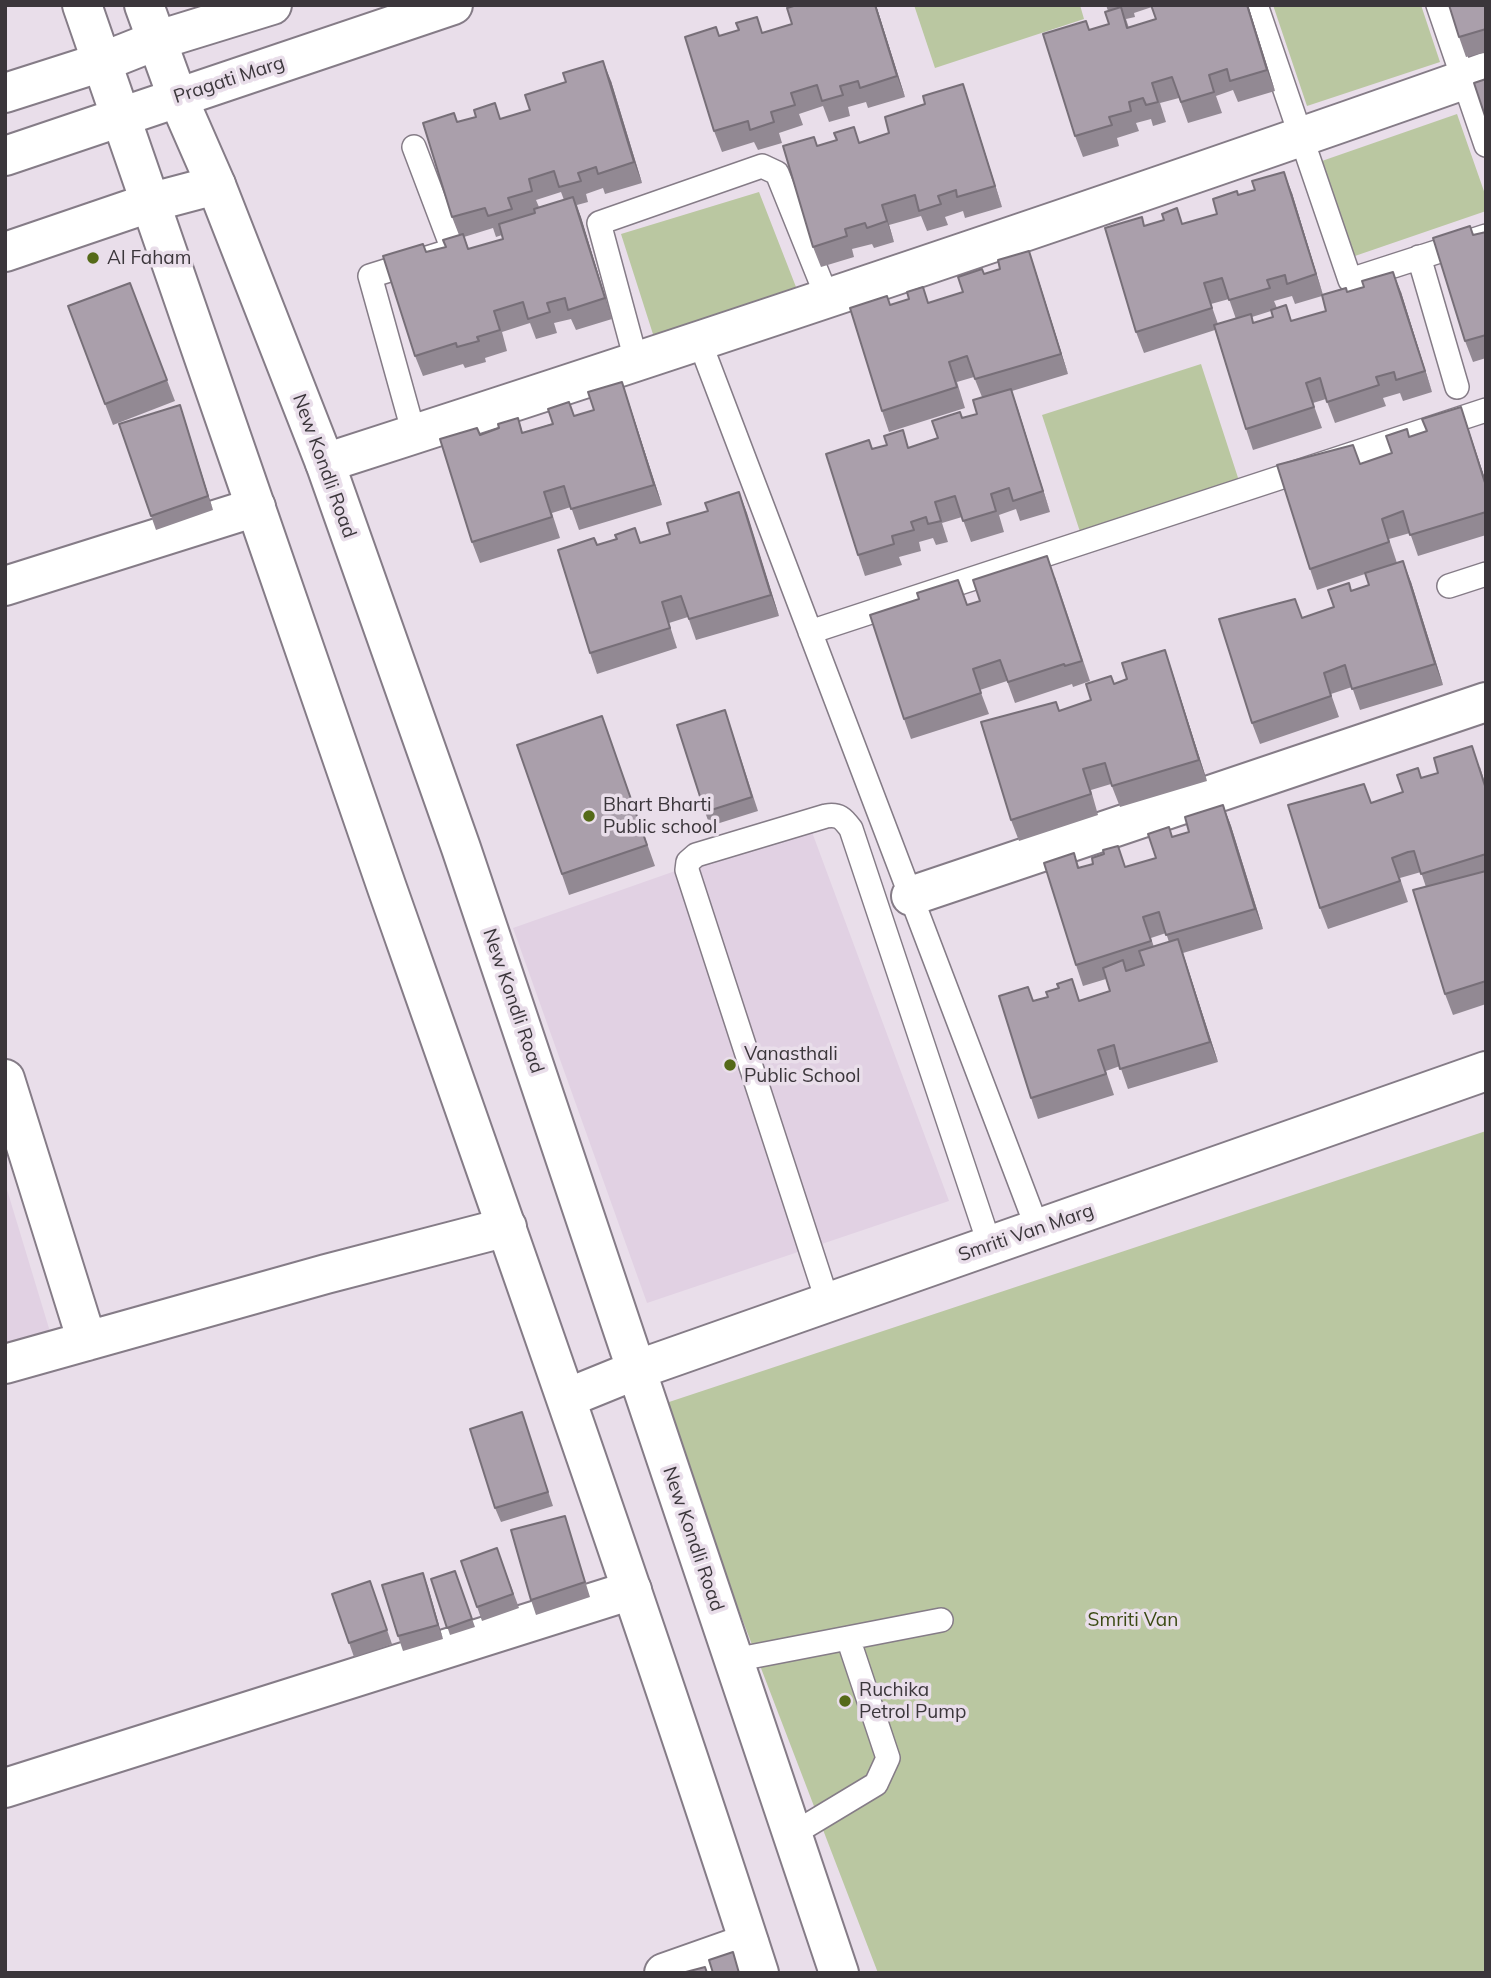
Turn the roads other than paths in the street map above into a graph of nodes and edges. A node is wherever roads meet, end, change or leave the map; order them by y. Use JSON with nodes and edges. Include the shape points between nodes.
{"nodes":[{"id":1,"x":82,"y":5,"type":"edge"},
{"id":2,"x":144,"y":5,"type":"edge"},
{"id":3,"x":272,"y":5,"type":"edge"},
{"id":4,"x":453,"y":5,"type":"edge"},
{"id":5,"x":1256,"y":5,"type":"edge"},
{"id":6,"x":1438,"y":5,"type":"edge"},
{"id":7,"x":155,"y":41,"type":"junction"},
{"id":8,"x":102,"y":62,"type":"junction"},
{"id":9,"x":1475,"y":75,"type":"edge"},
{"id":10,"x":5,"y":93,"type":"edge"},
{"id":11,"x":177,"y":96,"type":"junction"},
{"id":12,"x":122,"y":117,"type":"junction"},
{"id":13,"x":1303,"y":136,"type":"junction"},
{"id":14,"x":1486,"y":145,"type":"edge"},
{"id":15,"x":414,"y":148,"type":"dead end"},
{"id":16,"x":5,"y":156,"type":"edge"},
{"id":17,"x":216,"y":185,"type":"junction"},
{"id":18,"x":152,"y":202,"type":"junction"},
{"id":19,"x":1486,"y":236,"type":"edge"},
{"id":20,"x":5,"y":251,"type":"edge"},
{"id":21,"x":1419,"y":257,"type":"junction"},
{"id":22,"x":827,"y":297,"type":"junction"},
{"id":23,"x":699,"y":340,"type":"junction"},
{"id":24,"x":636,"y":360,"type":"junction"},
{"id":25,"x":1457,"y":387,"type":"dead end"},
{"id":26,"x":1486,"y":410,"type":"edge"},
{"id":27,"x":414,"y":434,"type":"junction"},
{"id":28,"x":324,"y":463,"type":"junction"},
{"id":29,"x":256,"y":507,"type":"junction"},
{"id":30,"x":1486,"y":574,"type":"edge"},
{"id":31,"x":5,"y":586,"type":"edge"},
{"id":32,"x":1449,"y":586,"type":"dead end"},
{"id":33,"x":810,"y":632,"type":"junction"},
{"id":34,"x":1486,"y":702,"type":"edge"},
{"id":35,"x":911,"y":896,"type":"junction"},
{"id":36,"x":1486,"y":1071,"type":"edge"},
{"id":37,"x":5,"y":1079,"type":"edge"},
{"id":38,"x":507,"y":1227,"type":"junction"},
{"id":39,"x":1038,"y":1230,"type":"junction"},
{"id":40,"x":990,"y":1246,"type":"junction"},
{"id":41,"x":828,"y":1303,"type":"junction"},
{"id":42,"x":87,"y":1341,"type":"junction"},
{"id":43,"x":5,"y":1364,"type":"edge"},
{"id":44,"x":636,"y":1370,"type":"junction"},
{"id":45,"x":567,"y":1398,"type":"junction"},
{"id":46,"x":632,"y":1590,"type":"junction"},
{"id":47,"x":941,"y":1620,"type":"dead end"},
{"id":48,"x":848,"y":1638,"type":"junction"},
{"id":49,"x":734,"y":1660,"type":"junction"},
{"id":50,"x":5,"y":1788,"type":"edge"},
{"id":51,"x":793,"y":1834,"type":"junction"},
{"id":52,"x":754,"y":1958,"type":"edge"},
{"id":53,"x":664,"y":1973,"type":"edge"},
{"id":54,"x":839,"y":1973,"type":"edge"}],
"edges":[{"from":1,"to":8,"type":"street"},
{"from":2,"to":7,"type":"street","name":"New Kondli Road"},
{"from":3,"to":7,"type":"street"},
{"from":4,"to":11,"type":"street","name":"Pragati Marg"},
{"from":5,"to":13,"type":"lane"},
{"from":6,"to":9,"type":"lane"},
{"from":7,"to":8,"type":"street"},
{"from":7,"to":11,"type":"street","name":"New Kondli Road"},
{"from":8,"to":10,"type":"street"},
{"from":8,"to":12,"type":"street"},
{"from":9,"to":13,"type":"street"},
{"from":9,"to":14,"type":"lane"},
{"from":11,"to":12,"type":"street","name":"Pragati Marg"},
{"from":11,"to":17,"type":"street","name":"New Kondli Road"},
{"from":12,"to":16,"type":"street","name":"Pragati Marg"},
{"from":12,"to":18,"type":"street"},
{"from":13,"to":21,"type":"lane","via":[[1350,280]]},
{"from":13,"to":22,"type":"street"},
{"from":15,"to":27,"type":"lane","via":[[453,250],[370,276]]},
{"from":17,"to":18,"type":"street"},
{"from":17,"to":28,"type":"street","name":"New Kondli Road"},
{"from":18,"to":20,"type":"street"},
{"from":18,"to":29,"type":"street"},
{"from":19,"to":21,"type":"lane"},
{"from":21,"to":25,"type":"lane"},
{"from":22,"to":23,"type":"street"},
{"from":22,"to":24,"type":"lane","via":[[777,173],[762,166],[600,223]]},
{"from":23,"to":24,"type":"street"},
{"from":23,"to":33,"type":"lane"},
{"from":24,"to":27,"type":"street"},
{"from":26,"to":33,"type":"lane"},
{"from":27,"to":28,"type":"street"},
{"from":28,"to":44,"type":"street","name":"New Kondli Road","via":[[461,848]]},
{"from":29,"to":31,"type":"street"},
{"from":29,"to":38,"type":"street"},
{"from":30,"to":32,"type":"lane"},
{"from":33,"to":35,"type":"lane"},
{"from":34,"to":35,"type":"street"},
{"from":35,"to":39,"type":"lane"},
{"from":36,"to":39,"type":"street","name":"Smriti Van Marg"},
{"from":37,"to":42,"type":"street"},
{"from":38,"to":42,"type":"street"},
{"from":38,"to":45,"type":"street"},
{"from":39,"to":40,"type":"street","name":"Smriti Van Marg"},
{"from":40,"to":41,"type":"street","name":"Smriti Van Marg"},
{"from":40,"to":41,"type":"lane","via":[[851,829],[843,818],[826,816],[696,855],[687,870]]},
{"from":41,"to":44,"type":"street","name":"Smriti Van Marg"},
{"from":42,"to":43,"type":"street"},
{"from":44,"to":45,"type":"street","name":"Smriti Van Marg"},
{"from":44,"to":49,"type":"street","name":"New Kondli Road"},
{"from":45,"to":46,"type":"street"},
{"from":46,"to":50,"type":"street"},
{"from":46,"to":52,"type":"street"},
{"from":47,"to":48,"type":"lane"},
{"from":48,"to":49,"type":"lane"},
{"from":48,"to":51,"type":"lane","via":[[888,1758],[876,1784]]},
{"from":49,"to":51,"type":"street","name":"New Kondli Road"},
{"from":51,"to":54,"type":"street","name":"New Kondli Road"},
{"from":52,"to":53,"type":"street"}]}
